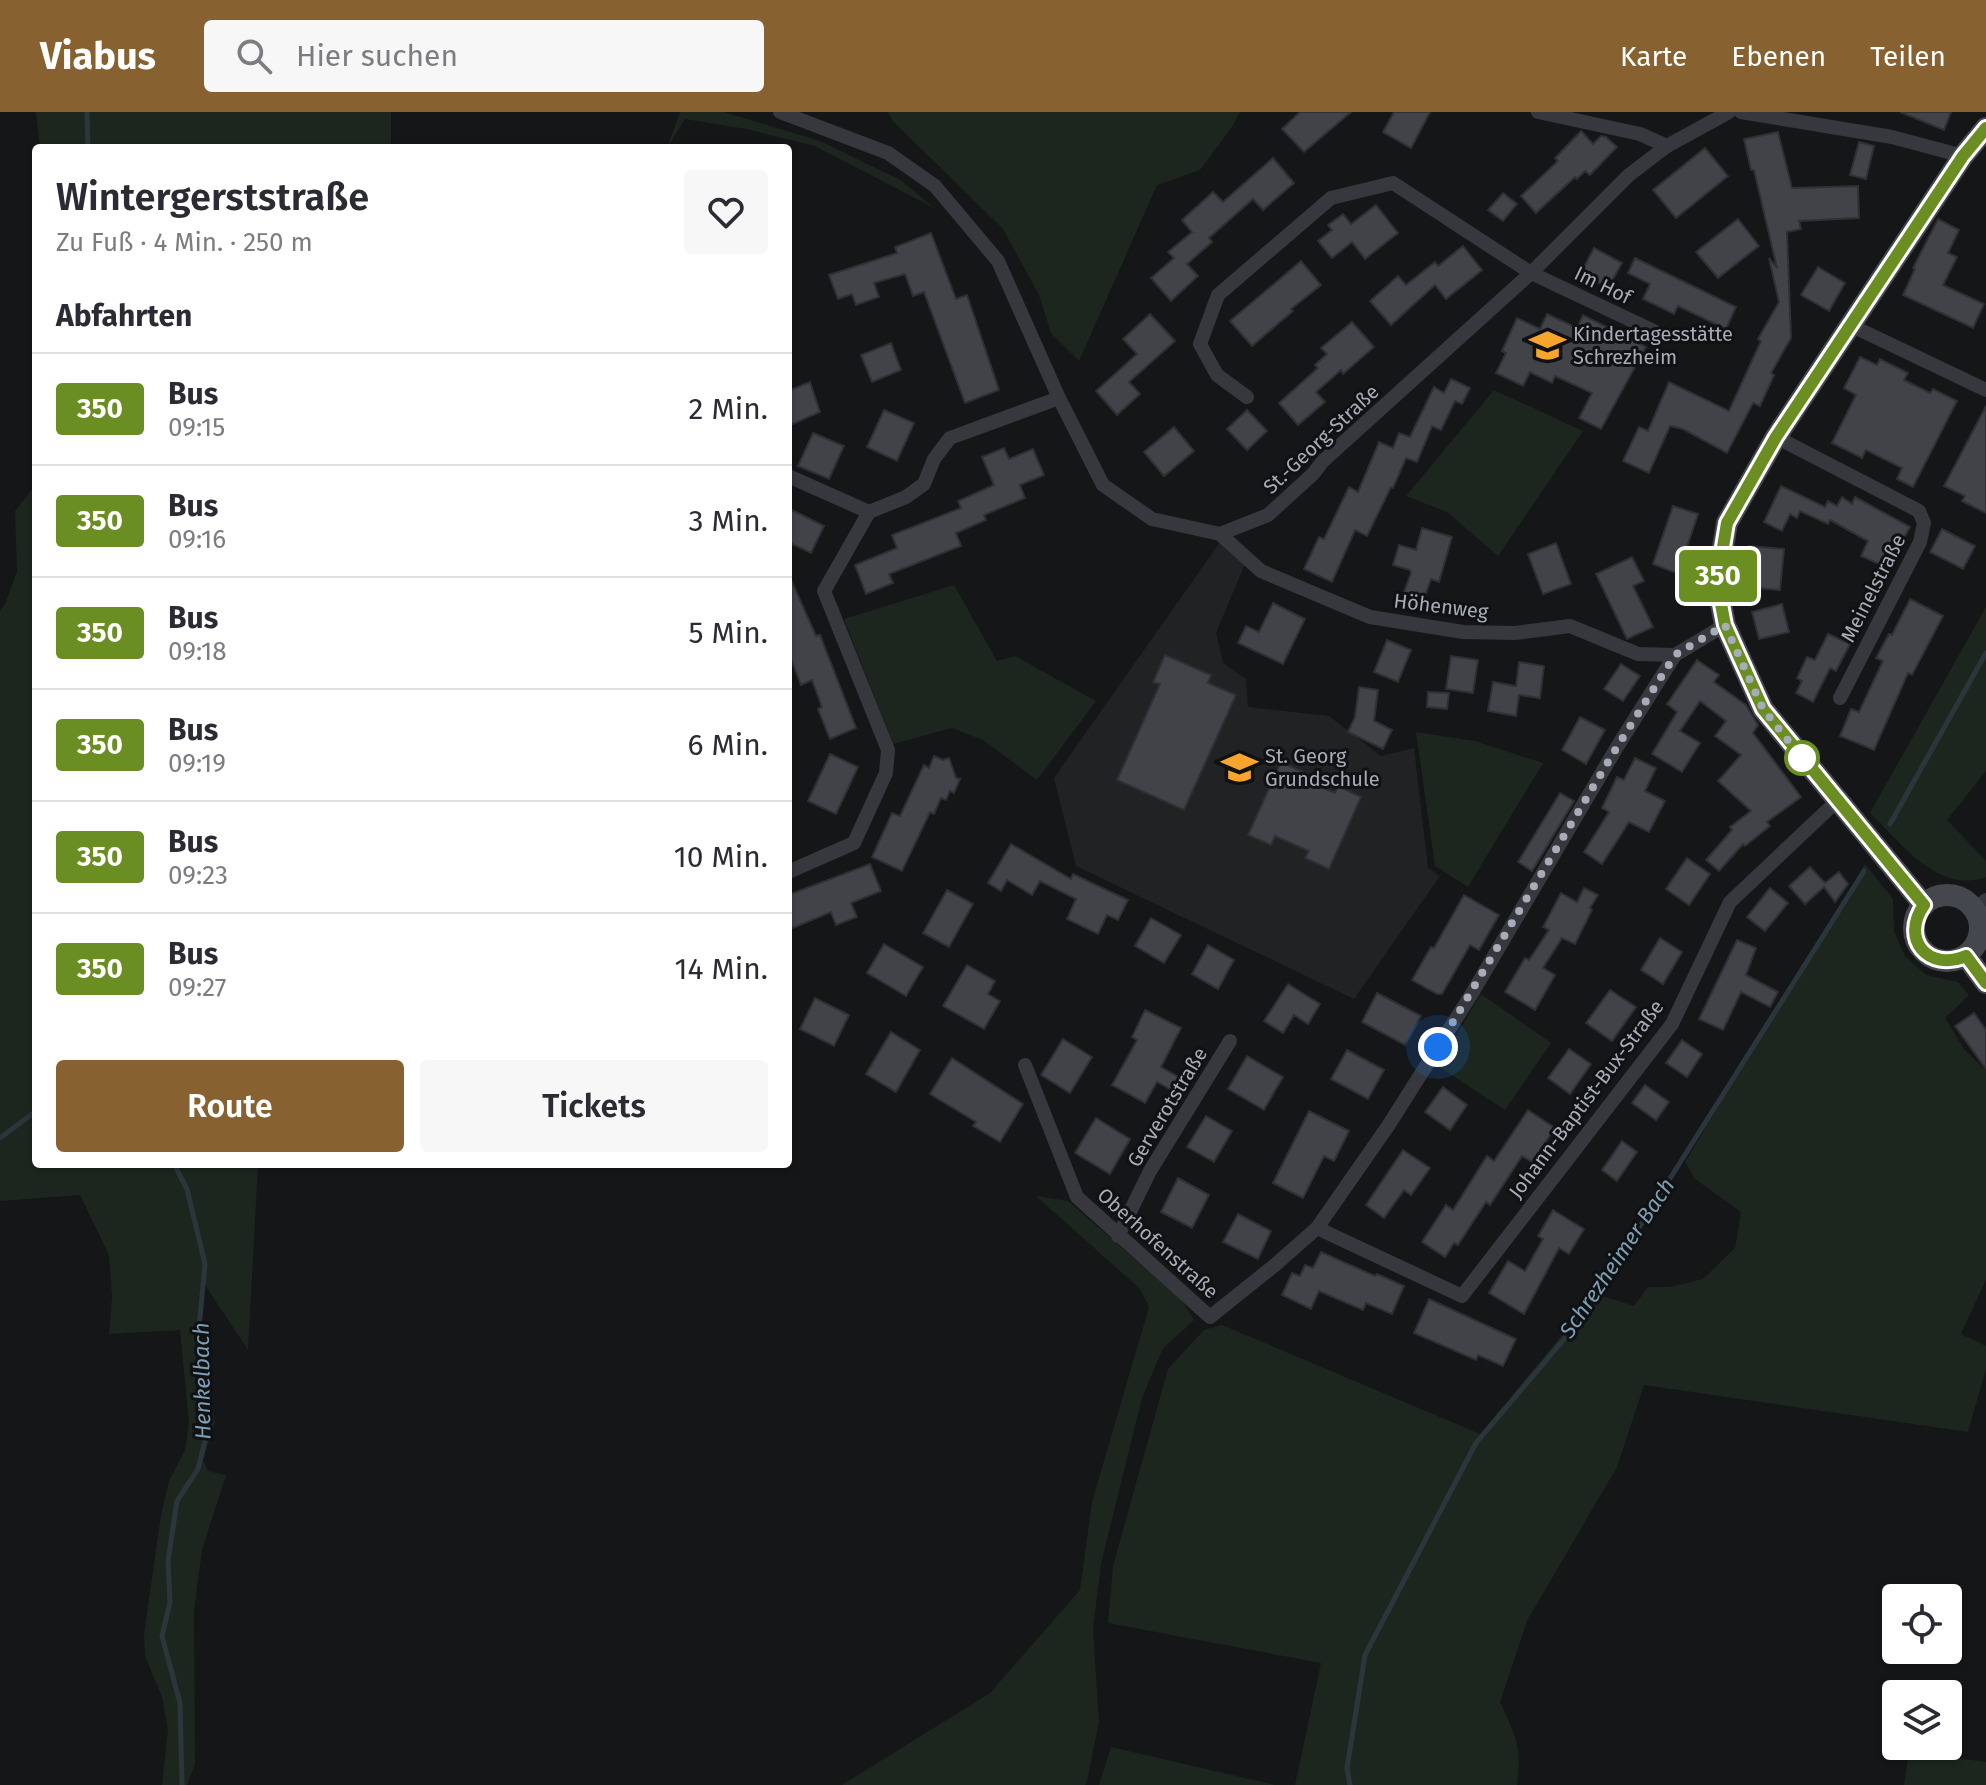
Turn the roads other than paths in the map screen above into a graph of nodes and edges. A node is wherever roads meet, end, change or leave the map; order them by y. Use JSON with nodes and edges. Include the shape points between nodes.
{"nodes":[{"id":1,"x":780,"y":112,"type":"edge"},
{"id":2,"x":1538,"y":112,"type":"edge"},
{"id":3,"x":1729,"y":112,"type":"edge"},
{"id":4,"x":1741,"y":112,"type":"edge"},
{"id":5,"x":1986,"y":128,"type":"edge"},
{"id":6,"x":1667,"y":146,"type":"junction"},
{"id":7,"x":1963,"y":156,"type":"junction"},
{"id":8,"x":1531,"y":273,"type":"junction"},
{"id":9,"x":1850,"y":325,"type":"junction"},
{"id":10,"x":1658,"y":333,"type":"dead end"},
{"id":11,"x":1986,"y":390,"type":"edge"},
{"id":12,"x":1247,"y":397,"type":"dead end"},
{"id":13,"x":1059,"y":398,"type":"junction"},
{"id":14,"x":1776,"y":437,"type":"junction"},
{"id":15,"x":792,"y":478,"type":"edge"},
{"id":16,"x":869,"y":512,"type":"junction"},
{"id":17,"x":1220,"y":534,"type":"junction"},
{"id":18,"x":1725,"y":625,"type":"junction"},
{"id":19,"x":1675,"y":655,"type":"junction"},
{"id":20,"x":1840,"y":698,"type":"dead end"},
{"id":21,"x":1837,"y":801,"type":"junction"},
{"id":22,"x":792,"y":870,"type":"edge"},
{"id":23,"x":1924,"y":905,"type":"junction"},
{"id":24,"x":1980,"y":905,"type":"edge"},
{"id":25,"x":1966,"y":956,"type":"junction"},
{"id":26,"x":1986,"y":983,"type":"edge"},
{"id":27,"x":1230,"y":1041,"type":"dead end"},
{"id":28,"x":1025,"y":1065,"type":"dead end"},
{"id":29,"x":1317,"y":1228,"type":"junction"},
{"id":30,"x":1118,"y":1236,"type":"junction"}],
"edges":[{"from":1,"to":13,"type":"street","via":[[888,153],[935,186],[998,261]]},
{"from":2,"to":6,"type":"street","via":[[1640,134]]},
{"from":3,"to":6,"type":"street","name":"St.-Georg-Straße"},
{"from":4,"to":7,"type":"street","via":[[1892,137]]},
{"from":5,"to":7,"type":"street"},
{"from":6,"to":8,"type":"street","name":"St.-Georg-Straße","via":[[1629,175]]},
{"from":7,"to":9,"type":"street"},
{"from":8,"to":10,"type":"street","name":"Im Hof"},
{"from":8,"to":12,"type":"street","name":"Im Hof","via":[[1393,183],[1331,198],[1218,295],[1200,344],[1217,375]]},
{"from":8,"to":17,"type":"street","name":"St.-Georg-Straße","via":[[1268,515]]},
{"from":9,"to":11,"type":"street"},
{"from":9,"to":14,"type":"street"},
{"from":13,"to":16,"type":"street","via":[[950,438],[924,484]]},
{"from":13,"to":17,"type":"street","via":[[1103,485],[1152,519]]},
{"from":14,"to":18,"type":"street","via":[[1727,523],[1717,583]]},
{"from":14,"to":20,"type":"street","name":"Meinelstraße","via":[[1919,511],[1924,523],[1920,542]]},
{"from":15,"to":16,"type":"street"},
{"from":16,"to":22,"type":"street","via":[[824,591],[888,750],[886,773],[854,843]]},
{"from":17,"to":19,"type":"street","name":"Höhenweg","via":[[1261,571],[1370,617],[1463,632],[1570,626],[1638,654]]},
{"from":18,"to":19,"type":"street"},
{"from":18,"to":21,"type":"street","via":[[1763,709]]},
{"from":19,"to":29,"type":"street","via":[[1471,995]]},
{"from":21,"to":23,"type":"street"},
{"from":21,"to":29,"type":"street","name":"Johann-Baptist-Bux-Straße","via":[[1730,902],[1672,1024],[1462,1296]]},
{"from":23,"to":24,"type":"street","via":[[1950,895]]},
{"from":23,"to":25,"type":"street","via":[[1917,914],[1915,935],[1926,954],[1945,962]]},
{"from":24,"to":25,"type":"street","via":[[1979,940]]},
{"from":25,"to":26,"type":"street"},
{"from":27,"to":30,"type":"street","name":"Gerverotstraße","via":[[1150,1171]]},
{"from":28,"to":30,"type":"street","name":"Oberhofenstraße","via":[[1077,1197]]},
{"from":29,"to":30,"type":"street","name":"Oberhofenstraße","via":[[1210,1317]]}]}
